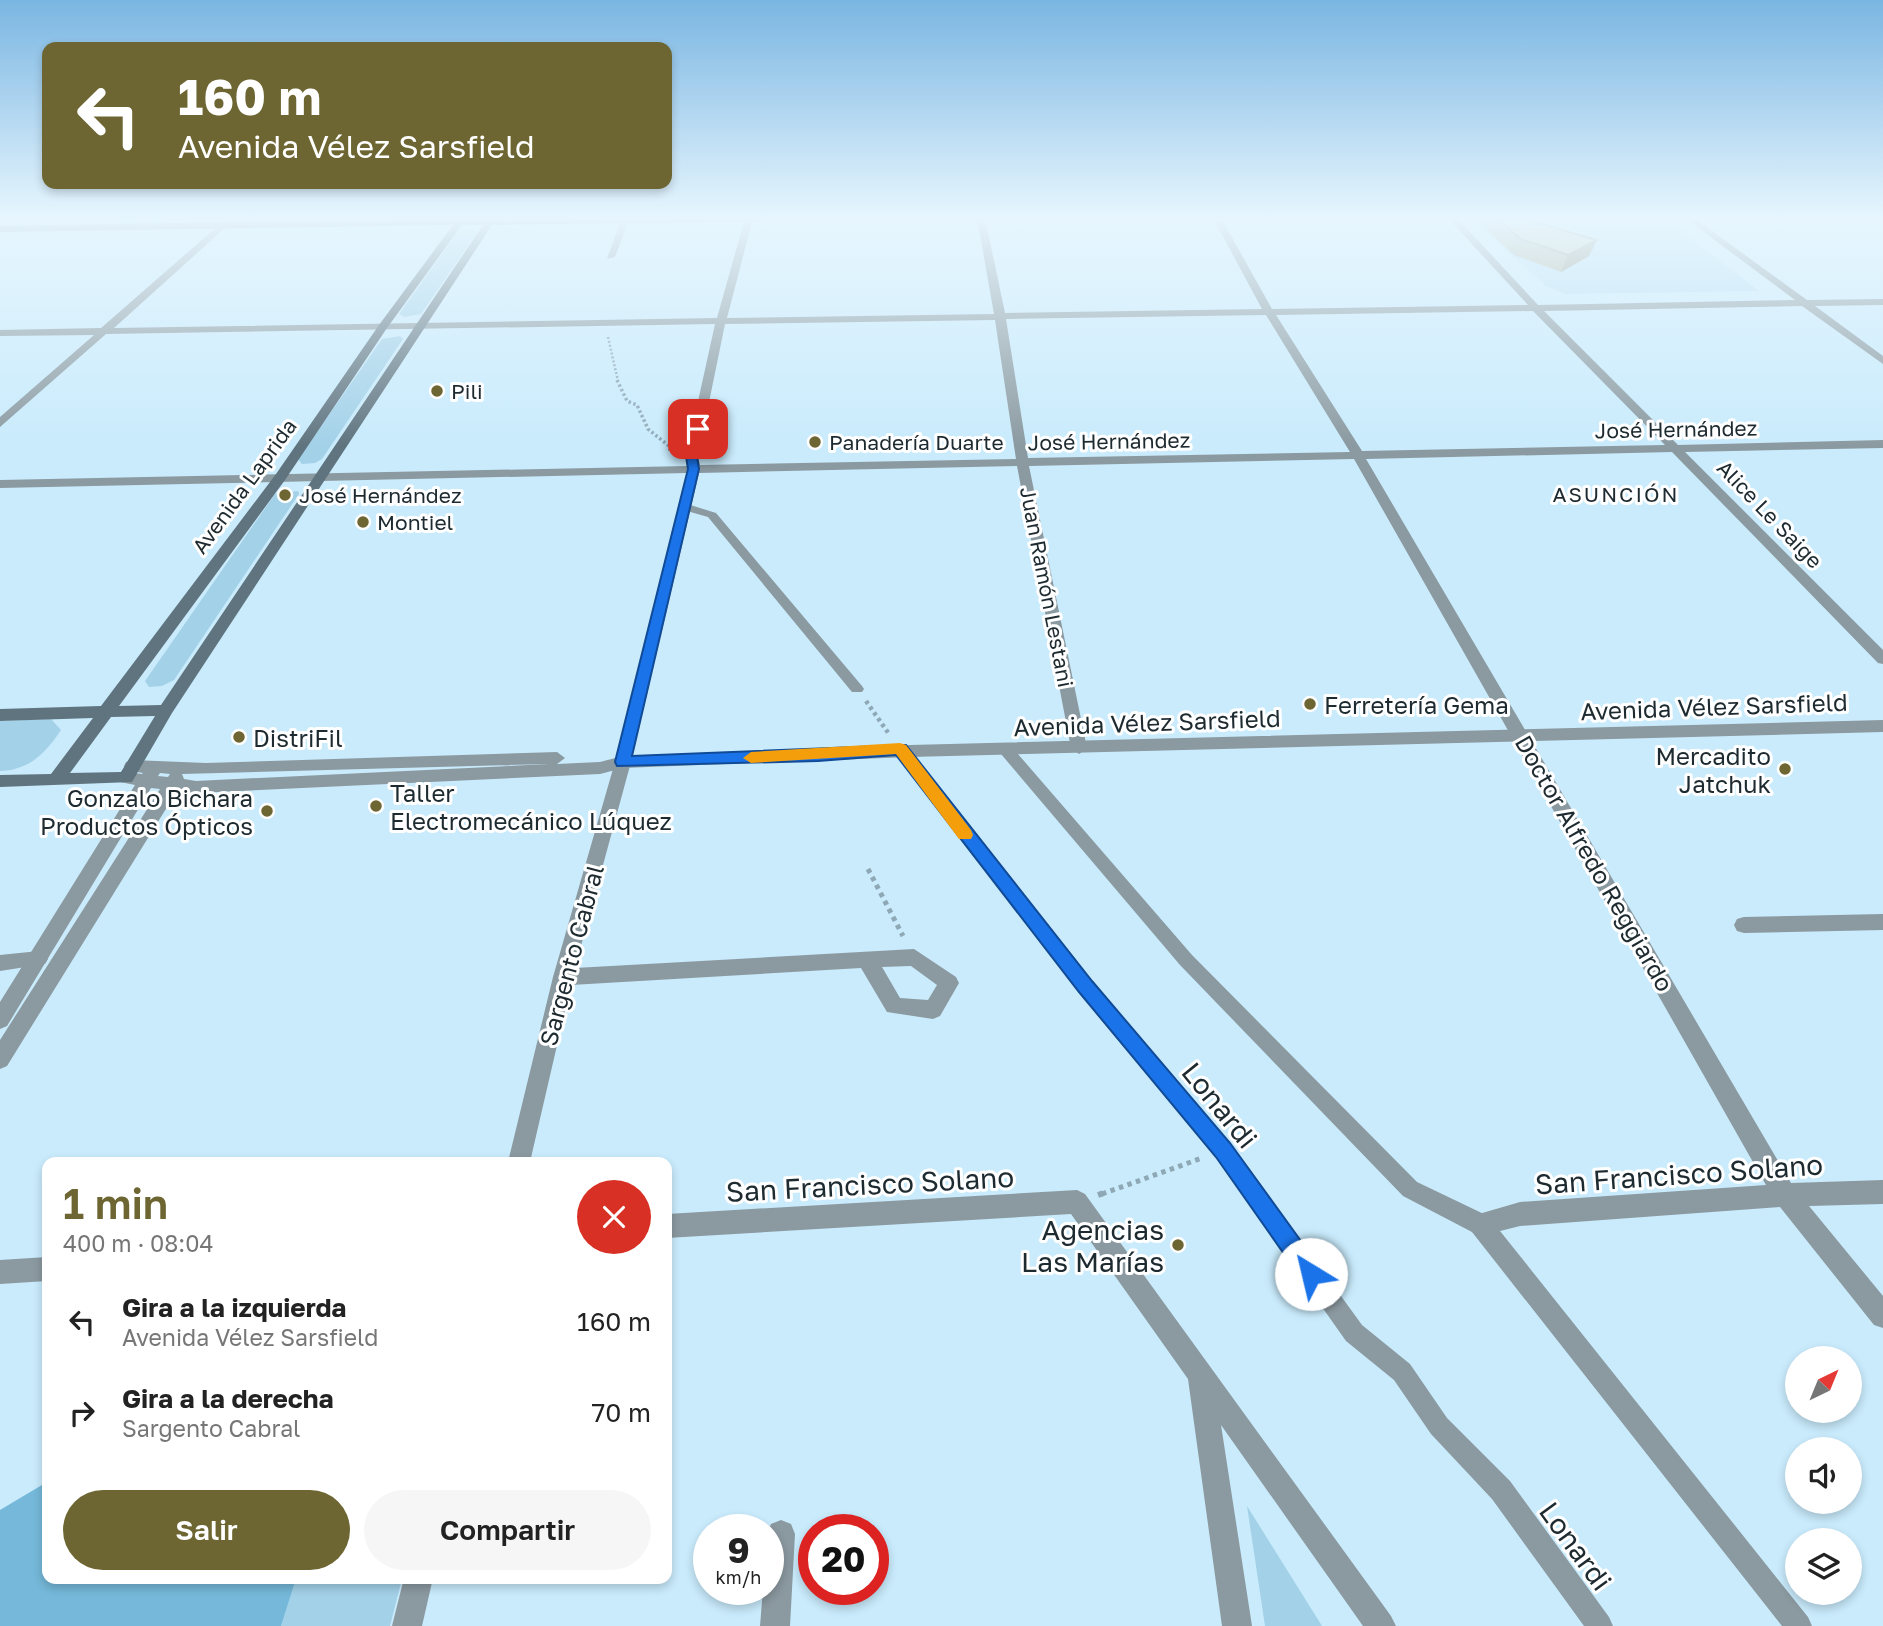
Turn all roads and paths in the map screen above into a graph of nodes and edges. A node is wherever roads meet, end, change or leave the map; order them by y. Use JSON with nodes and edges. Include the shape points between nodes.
{"nodes":[{"id":1,"x":144,"y":294,"type":"edge"},
{"id":2,"x":407,"y":294,"type":"edge"},
{"id":3,"x":441,"y":294,"type":"edge"},
{"id":4,"x":728,"y":294,"type":"edge"},
{"id":5,"x":996,"y":294,"type":"edge"},
{"id":6,"x":1259,"y":294,"type":"edge"},
{"id":7,"x":1523,"y":294,"type":"edge"},
{"id":8,"x":1793,"y":294,"type":"edge"},
{"id":9,"x":1883,"y":302,"type":"edge"},
{"id":10,"x":1805,"y":303,"type":"junction"},
{"id":11,"x":1535,"y":307,"type":"junction"},
{"id":12,"x":1269,"y":312,"type":"junction"},
{"id":13,"x":1000,"y":316,"type":"junction"},
{"id":14,"x":721,"y":321,"type":"junction"},
{"id":15,"x":419,"y":326,"type":"junction"},
{"id":16,"x":383,"y":327,"type":"junction"},
{"id":17,"x":609,"y":330,"type":"dead end"},
{"id":18,"x":103,"y":332,"type":"junction"},
{"id":19,"x":0,"y":333,"type":"edge"},
{"id":20,"x":1883,"y":361,"type":"edge"},
{"id":21,"x":0,"y":423,"type":"edge"},
{"id":22,"x":1883,"y":444,"type":"edge"},
{"id":23,"x":1676,"y":449,"type":"junction"},
{"id":24,"x":1358,"y":455,"type":"junction"},
{"id":25,"x":1022,"y":461,"type":"junction"},
{"id":26,"x":688,"y":462,"type":"junction"},
{"id":27,"x":322,"y":476,"type":"junction"},
{"id":28,"x":281,"y":477,"type":"junction"},
{"id":29,"x":0,"y":484,"type":"edge"},
{"id":30,"x":684,"y":507,"type":"junction"},
{"id":31,"x":1883,"y":659,"type":"edge"},
{"id":32,"x":857,"y":689,"type":"joint"},
{"id":33,"x":166,"y":710,"type":"junction"},
{"id":34,"x":104,"y":712,"type":"junction"},
{"id":35,"x":0,"y":715,"type":"edge"},
{"id":36,"x":1883,"y":726,"type":"edge"},
{"id":37,"x":1521,"y":735,"type":"junction"},
{"id":38,"x":1079,"y":748,"type":"junction"},
{"id":39,"x":900,"y":749,"type":"junction"},
{"id":40,"x":1006,"y":750,"type":"junction"},
{"id":41,"x":623,"y":762,"type":"junction"},
{"id":42,"x":140,"y":773,"type":"junction"},
{"id":43,"x":176,"y":777,"type":"junction"},
{"id":44,"x":56,"y":779,"type":"junction"},
{"id":45,"x":0,"y":781,"type":"edge"},
{"id":46,"x":868,"y":869,"type":"dead end"},
{"id":47,"x":1883,"y":922,"type":"edge"},
{"id":48,"x":1744,"y":925,"type":"dead end"},
{"id":49,"x":914,"y":957,"type":"junction"},
{"id":50,"x":39,"y":960,"type":"junction"},
{"id":51,"x":867,"y":960,"type":"junction"},
{"id":52,"x":0,"y":963,"type":"edge"},
{"id":53,"x":563,"y":977,"type":"junction"},
{"id":54,"x":0,"y":1020,"type":"edge"},
{"id":55,"x":0,"y":1059,"type":"edge"},
{"id":56,"x":1223,"y":1150,"type":"junction"},
{"id":57,"x":520,"y":1157,"type":"edge"},
{"id":58,"x":1883,"y":1192,"type":"edge"},
{"id":59,"x":1786,"y":1195,"type":"junction"},
{"id":60,"x":1077,"y":1202,"type":"junction"},
{"id":61,"x":1480,"y":1224,"type":"junction"},
{"id":62,"x":672,"y":1226,"type":"edge"},
{"id":63,"x":42,"y":1269,"type":"edge"},
{"id":64,"x":0,"y":1272,"type":"edge"},
{"id":65,"x":1883,"y":1316,"type":"edge"},
{"id":66,"x":1201,"y":1376,"type":"junction"},
{"id":67,"x":418,"y":1584,"type":"edge"},
{"id":68,"x":776,"y":1605,"type":"edge"},
{"id":69,"x":407,"y":1626,"type":"edge"},
{"id":70,"x":775,"y":1626,"type":"edge"},
{"id":71,"x":1237,"y":1626,"type":"edge"},
{"id":72,"x":1381,"y":1626,"type":"edge"},
{"id":73,"x":1600,"y":1626,"type":"edge"},
{"id":74,"x":1799,"y":1626,"type":"edge"}],
"edges":[{"from":1,"to":18,"type":"street"},
{"from":2,"to":16,"type":"main road","name":"Avenida Laprida"},
{"from":3,"to":15,"type":"main road"},
{"from":4,"to":14,"type":"street","name":"Sargento Cabral"},
{"from":5,"to":13,"type":"street","name":"Juan Ramón Lestani"},
{"from":6,"to":12,"type":"street","name":"Doctor Alfredo Reggiardo"},
{"from":7,"to":11,"type":"street","name":"Alice Le Saige"},
{"from":8,"to":10,"type":"street"},
{"from":9,"to":10,"type":"street"},
{"from":10,"to":11,"type":"street"},
{"from":10,"to":20,"type":"street"},
{"from":11,"to":12,"type":"street"},
{"from":11,"to":23,"type":"street","name":"Alice Le Saige"},
{"from":12,"to":13,"type":"street"},
{"from":12,"to":24,"type":"street","name":"Doctor Alfredo Reggiardo"},
{"from":13,"to":14,"type":"street"},
{"from":13,"to":25,"type":"street","name":"Juan Ramón Lestani"},
{"from":14,"to":15,"type":"street"},
{"from":14,"to":26,"type":"street","name":"Sargento Cabral"},
{"from":15,"to":16,"type":"street"},
{"from":15,"to":27,"type":"main road"},
{"from":16,"to":18,"type":"street"},
{"from":16,"to":28,"type":"main road","name":"Avenida Laprida"},
{"from":17,"to":26,"type":"path","via":[[617,380],[627,401],[637,405],[648,429],[670,451]]},
{"from":18,"to":19,"type":"street"},
{"from":18,"to":21,"type":"street"},
{"from":22,"to":23,"type":"street","name":"José Hernández"},
{"from":23,"to":24,"type":"street","name":"José Hernández"},
{"from":23,"to":31,"type":"street","name":"Alice Le Saige"},
{"from":24,"to":25,"type":"street","name":"José Hernández"},
{"from":24,"to":37,"type":"street","name":"Doctor Alfredo Reggiardo"},
{"from":25,"to":26,"type":"street","name":"José Hernández"},
{"from":25,"to":38,"type":"street","name":"Juan Ramón Lestani"},
{"from":26,"to":27,"type":"street","name":"José Hernández"},
{"from":26,"to":30,"type":"street","name":"Sargento Cabral"},
{"from":27,"to":28,"type":"street","name":"José Hernández"},
{"from":27,"to":33,"type":"main road"},
{"from":28,"to":29,"type":"street","name":"José Hernández"},
{"from":28,"to":34,"type":"main road","name":"Avenida Laprida"},
{"from":30,"to":32,"type":"lane","via":[[712,514]]},
{"from":30,"to":41,"type":"street","name":"Sargento Cabral"},
{"from":32,"to":39,"type":"path"},
{"from":33,"to":34,"type":"main road"},
{"from":33,"to":42,"type":"main road"},
{"from":34,"to":35,"type":"main road"},
{"from":34,"to":44,"type":"main road","name":"Avenida Laprida"},
{"from":36,"to":37,"type":"street","name":"Avenida Vélez Sarsfield"},
{"from":37,"to":38,"type":"street","name":"Avenida Vélez Sarsfield"},
{"from":37,"to":59,"type":"street","name":"Doctor Alfredo Reggiardo"},
{"from":38,"to":40,"type":"street","name":"Avenida Vélez Sarsfield"},
{"from":39,"to":40,"type":"street","name":"Avenida Vélez Sarsfield"},
{"from":39,"to":41,"type":"street","name":"Avenida Vélez Sarsfield"},
{"from":39,"to":56,"type":"lane","name":"Lonardi","via":[[1086,987]]},
{"from":40,"to":61,"type":"lane","via":[[1186,960],[1410,1189]]},
{"from":41,"to":43,"type":"street","name":"Avenida Vélez Sarsfield","via":[[600,768],[196,787]]},
{"from":41,"to":53,"type":"street","name":"Sargento Cabral"},
{"from":42,"to":43,"type":"street","name":"Avenida Vélez Sarsfield"},
{"from":42,"to":44,"type":"main road","name":"Avenida Vélez Sarsfield"},
{"from":42,"to":50,"type":"street"},
{"from":43,"to":55,"type":"street"},
{"from":44,"to":45,"type":"main road","name":"Avenida Vélez Sarsfield"},
{"from":46,"to":49,"type":"path"},
{"from":47,"to":48,"type":"street"},
{"from":49,"to":51,"type":"street"},
{"from":49,"to":51,"type":"street","via":[[948,983],[933,1010],[894,1006]]},
{"from":50,"to":52,"type":"lane"},
{"from":50,"to":54,"type":"street"},
{"from":51,"to":53,"type":"street"},
{"from":53,"to":57,"type":"street","name":"Sargento Cabral"},
{"from":56,"to":60,"type":"path"},
{"from":56,"to":73,"type":"lane","name":"Lonardi","via":[[1354,1333],[1402,1373],[1439,1426],[1500,1490]]},
{"from":58,"to":59,"type":"street","name":"San Francisco Solano"},
{"from":59,"to":61,"type":"street","name":"San Francisco Solano","via":[[1520,1214]]},
{"from":59,"to":65,"type":"street","name":"Doctor Alfredo Reggiardo"},
{"from":60,"to":62,"type":"street","name":"San Francisco Solano"},
{"from":60,"to":66,"type":"street"},
{"from":61,"to":74,"type":"lane"},
{"from":63,"to":64,"type":"street"},
{"from":66,"to":71,"type":"street"},
{"from":66,"to":72,"type":"street"},
{"from":67,"to":69,"type":"street"},
{"from":68,"to":70,"type":"street"}]}
